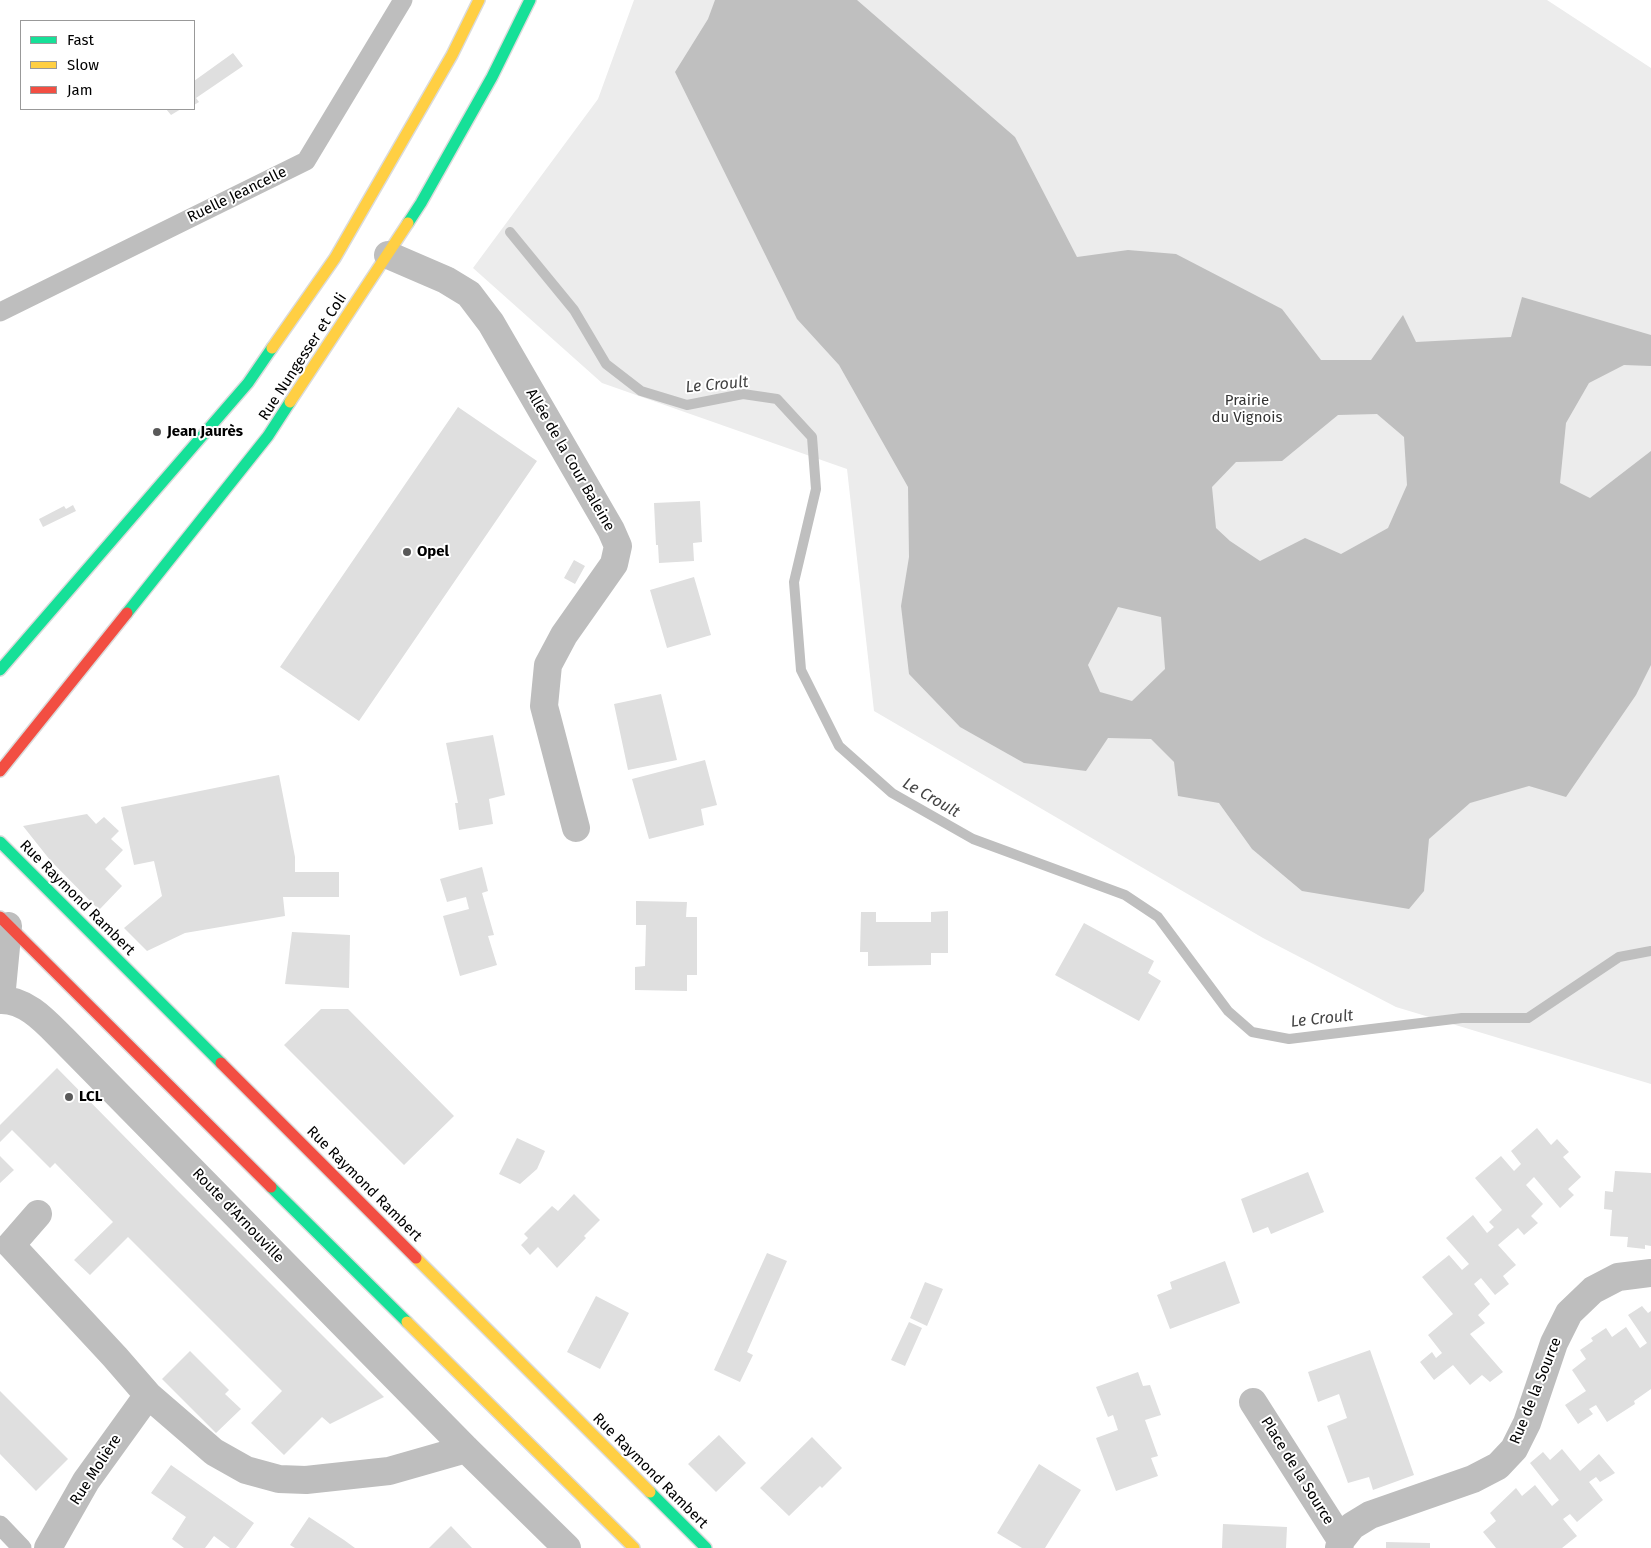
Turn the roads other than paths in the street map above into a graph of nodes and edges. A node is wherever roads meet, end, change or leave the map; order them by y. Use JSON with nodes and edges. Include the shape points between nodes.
{"nodes":[{"id":1,"x":403,"y":0,"type":"edge"},
{"id":2,"x":479,"y":0,"type":"edge"},
{"id":3,"x":530,"y":0,"type":"edge"},
{"id":4,"x":388,"y":255,"type":"junction"},
{"id":5,"x":0,"y":312,"type":"edge"},
{"id":6,"x":0,"y":670,"type":"edge"},
{"id":7,"x":0,"y":770,"type":"edge"},
{"id":8,"x":576,"y":828,"type":"dead end"},
{"id":9,"x":0,"y":842,"type":"edge"},
{"id":10,"x":4,"y":922,"type":"edge"},
{"id":11,"x":1,"y":999,"type":"edge"},
{"id":12,"x":38,"y":1214,"type":"dead end"},
{"id":13,"x":1651,"y":1273,"type":"edge"},
{"id":14,"x":148,"y":1395,"type":"junction"},
{"id":15,"x":1253,"y":1402,"type":"dead end"},
{"id":16,"x":466,"y":1449,"type":"junction"},
{"id":17,"x":0,"y":1525,"type":"edge"},
{"id":18,"x":1340,"y":1544,"type":"edge"},
{"id":19,"x":22,"y":1548,"type":"edge"},
{"id":20,"x":48,"y":1548,"type":"edge"},
{"id":21,"x":567,"y":1548,"type":"edge"},
{"id":22,"x":634,"y":1548,"type":"edge"},
{"id":23,"x":706,"y":1548,"type":"edge"}],
"edges":[{"from":1,"to":5,"type":"lane","name":"Ruelle Jeancelle","via":[[306,161]]},
{"from":2,"to":6,"type":"main road","name":"Rue Nungesser et Coli","via":[[452,55],[335,258],[248,383]]},
{"from":3,"to":4,"type":"main road","name":"Rue Nungesser et Coli","via":[[482,94]]},
{"from":4,"to":7,"type":"main road","name":"Rue Nungesser et Coli","via":[[268,436]]},
{"from":4,"to":8,"type":"street","name":"Allée de la Cour Baleine","via":[[446,280],[469,294],[491,323],[618,546],[614,564],[564,635],[548,665],[544,706]]},
{"from":9,"to":23,"type":"main road","name":"Rue Raymond Rambert"},
{"from":10,"to":11,"type":"street"},
{"from":10,"to":22,"type":"main road"},
{"from":11,"to":16,"type":"street","name":"Route d'Arnouville","via":[[14,1000],[40,1017],[63,1039]]},
{"from":12,"to":14,"type":"street","via":[[11,1245]]},
{"from":13,"to":18,"type":"street","name":"Rue de la Source","via":[[1618,1277],[1593,1290],[1569,1314],[1554,1343],[1527,1423],[1514,1449],[1498,1466],[1473,1479],[1370,1516],[1352,1526]]},
{"from":14,"to":16,"type":"street","via":[[214,1452],[246,1470],[279,1479],[306,1480],[389,1471]]},
{"from":14,"to":20,"type":"street","name":"Rue Molière","via":[[86,1481]]},
{"from":15,"to":18,"type":"street","name":"Place de la Source"},
{"from":16,"to":21,"type":"street","name":"Route d'Arnouville"},
{"from":17,"to":19,"type":"lane"}]}
